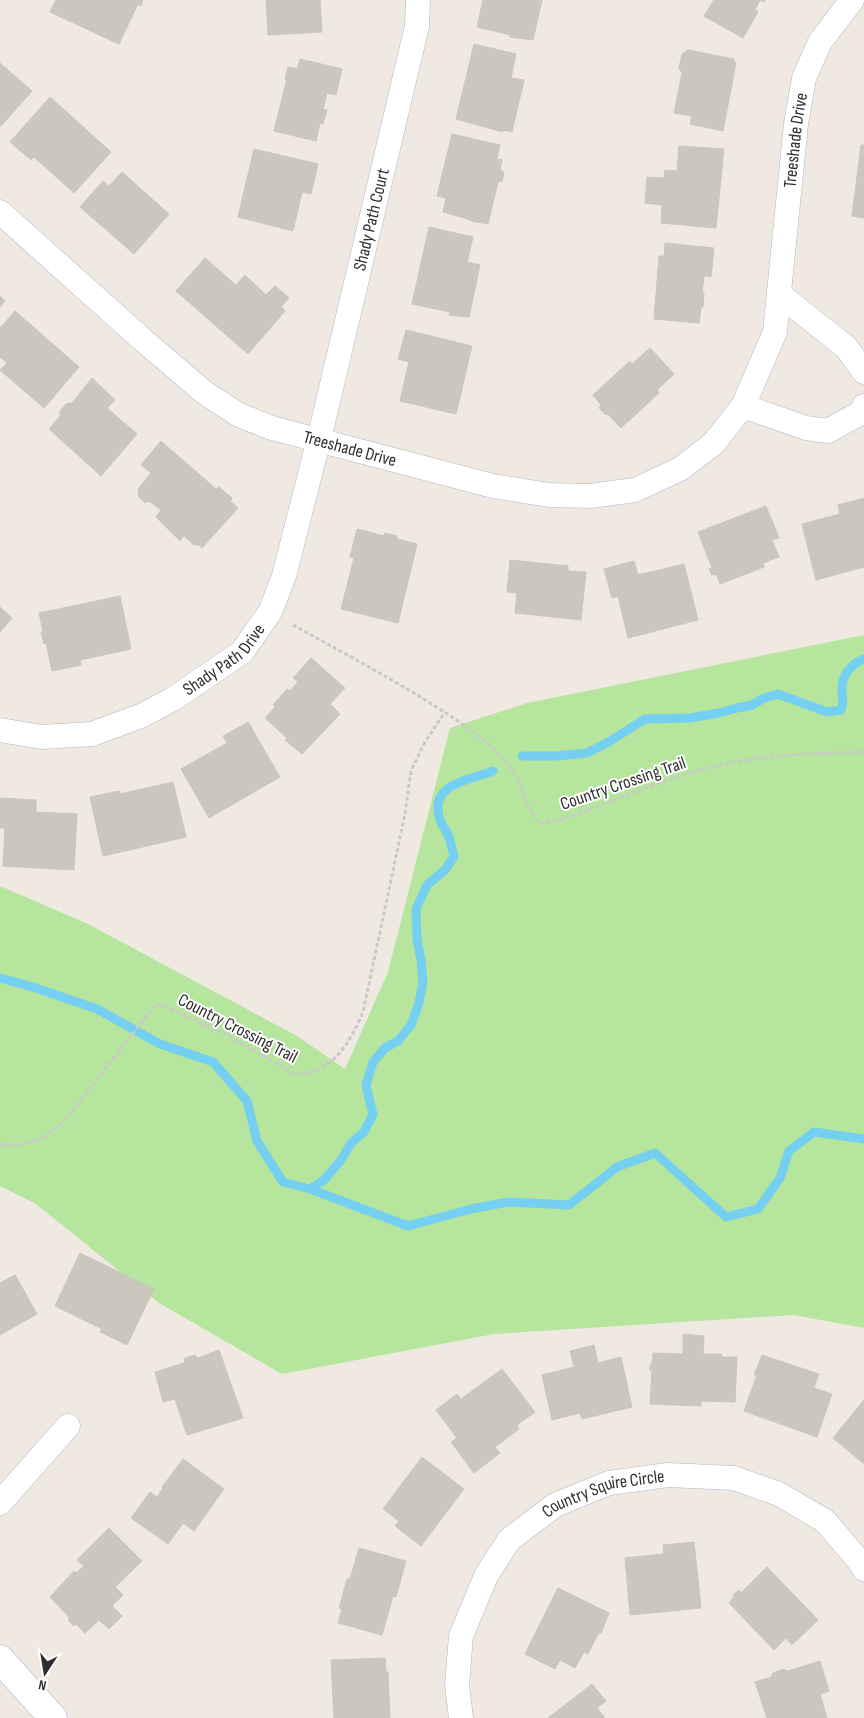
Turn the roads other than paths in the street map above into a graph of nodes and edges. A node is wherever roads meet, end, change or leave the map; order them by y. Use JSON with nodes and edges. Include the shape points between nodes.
{"nodes":[{"id":1,"x":418,"y":0,"type":"edge"},
{"id":2,"x":852,"y":0,"type":"edge"},
{"id":3,"x":0,"y":212,"type":"edge"},
{"id":4,"x":780,"y":295,"type":"junction"},
{"id":5,"x":864,"y":372,"type":"edge"},
{"id":6,"x":743,"y":406,"type":"junction"},
{"id":7,"x":864,"y":406,"type":"edge"},
{"id":8,"x":319,"y":439,"type":"junction"},
{"id":9,"x":0,"y":730,"type":"edge"},
{"id":10,"x":68,"y":1426,"type":"dead end"},
{"id":11,"x":0,"y":1503,"type":"edge"},
{"id":12,"x":864,"y":1569,"type":"edge"},
{"id":13,"x":0,"y":1659,"type":"edge"},
{"id":14,"x":53,"y":1718,"type":"edge"},
{"id":15,"x":461,"y":1718,"type":"edge"}],
"edges":[{"from":1,"to":8,"type":"street","name":"Shady Path Court","via":[[417,26]]},
{"from":2,"to":4,"type":"street","name":"Treeshade Drive","via":[[820,42],[804,78],[796,124]]},
{"from":3,"to":8,"type":"street","name":"Treeshade Drive","via":[[205,393],[239,415],[272,428]]},
{"from":4,"to":5,"type":"street","via":[[846,346]]},
{"from":4,"to":6,"type":"street","name":"Treeshade Drive","via":[[775,332]]},
{"from":6,"to":7,"type":"street","via":[[806,428],[828,431],[862,412]]},
{"from":6,"to":8,"type":"street","name":"Treeshade Drive","via":[[713,444],[680,469],[635,490],[590,496],[549,495],[493,486]]},
{"from":8,"to":9,"type":"street","name":"Shady Path Drive","via":[[284,576],[270,612],[242,652],[173,699],[143,715],[92,734],[42,737]]},
{"from":10,"to":11,"type":"street"},
{"from":12,"to":15,"type":"street","name":"Country Squire Circle","via":[[825,1521],[779,1494],[734,1478],[668,1474],[609,1483],[555,1505],[509,1540],[486,1576],[461,1636],[457,1685]]},
{"from":13,"to":14,"type":"main road"}]}
